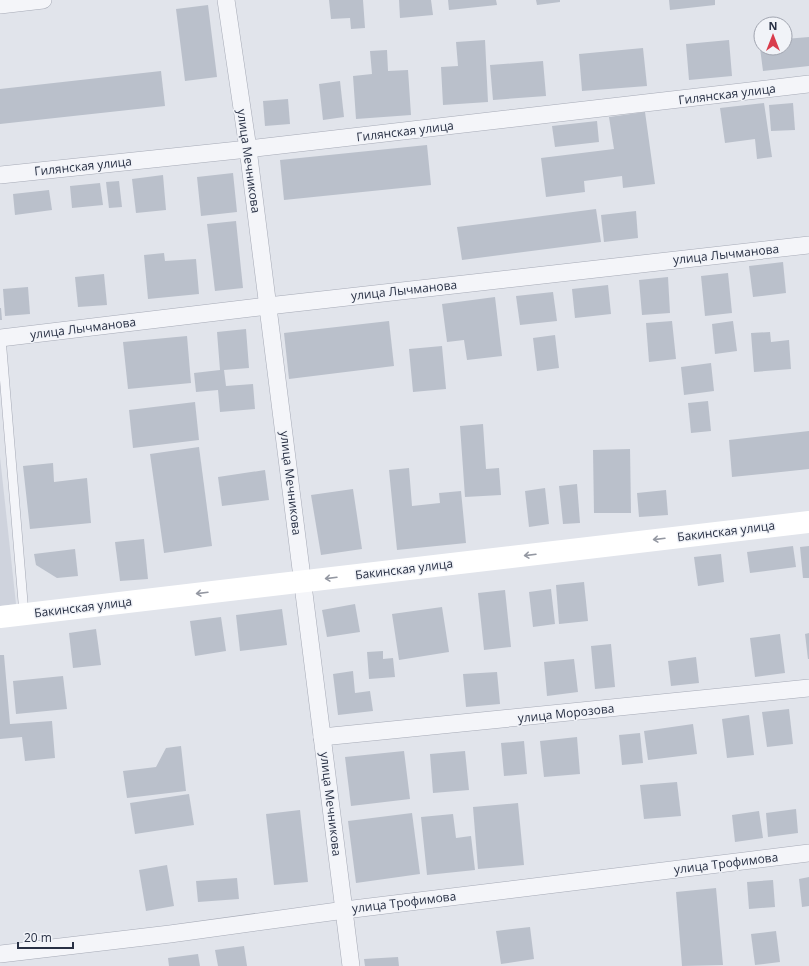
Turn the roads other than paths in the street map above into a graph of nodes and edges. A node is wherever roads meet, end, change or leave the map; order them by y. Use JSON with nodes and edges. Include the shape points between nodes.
{"nodes":[{"id":1,"x":43,"y":0,"type":"edge"},
{"id":2,"x":226,"y":0,"type":"edge"},
{"id":3,"x":0,"y":5,"type":"edge"},
{"id":4,"x":809,"y":84,"type":"edge"},
{"id":5,"x":248,"y":149,"type":"junction"},
{"id":6,"x":0,"y":175,"type":"edge"},
{"id":7,"x":809,"y":245,"type":"edge"},
{"id":8,"x":268,"y":306,"type":"junction"},
{"id":9,"x":0,"y":338,"type":"edge"},
{"id":10,"x":809,"y":522,"type":"edge"},
{"id":11,"x":303,"y":581,"type":"junction"},
{"id":12,"x":24,"y":614,"type":"junction"},
{"id":13,"x":0,"y":617,"type":"edge"},
{"id":14,"x":809,"y":688,"type":"edge"},
{"id":15,"x":322,"y":738,"type":"junction"},
{"id":16,"x":809,"y":853,"type":"edge"},
{"id":17,"x":345,"y":910,"type":"junction"},
{"id":18,"x":0,"y":954,"type":"edge"},
{"id":19,"x":351,"y":966,"type":"edge"}],
"edges":[{"from":1,"to":3,"type":"street"},
{"from":2,"to":5,"type":"street","name":"улица Мечникова"},
{"from":4,"to":5,"type":"street","name":"Гилянская улица"},
{"from":5,"to":6,"type":"street","name":"Гилянская улица"},
{"from":5,"to":8,"type":"street","name":"улица Мечникова"},
{"from":7,"to":8,"type":"street","name":"улица Лычманова"},
{"from":8,"to":9,"type":"street","name":"улица Лычманова"},
{"from":8,"to":11,"type":"street","name":"улица Мечникова"},
{"from":9,"to":12,"type":"lane"},
{"from":10,"to":11,"type":"main road","name":"Бакинская улица","one_way":true},
{"from":11,"to":12,"type":"main road","name":"Бакинская улица","one_way":true},
{"from":11,"to":15,"type":"street","name":"улица Мечникова"},
{"from":12,"to":13,"type":"main road","name":"Бакинская улица"},
{"from":14,"to":15,"type":"street","name":"улица Морозова"},
{"from":15,"to":17,"type":"street","name":"улица Мечникова"},
{"from":16,"to":17,"type":"street","name":"улица Трофимова"},
{"from":17,"to":18,"type":"street","name":"улица Трофимова"},
{"from":17,"to":19,"type":"street","name":"улица Мечникова"}]}
